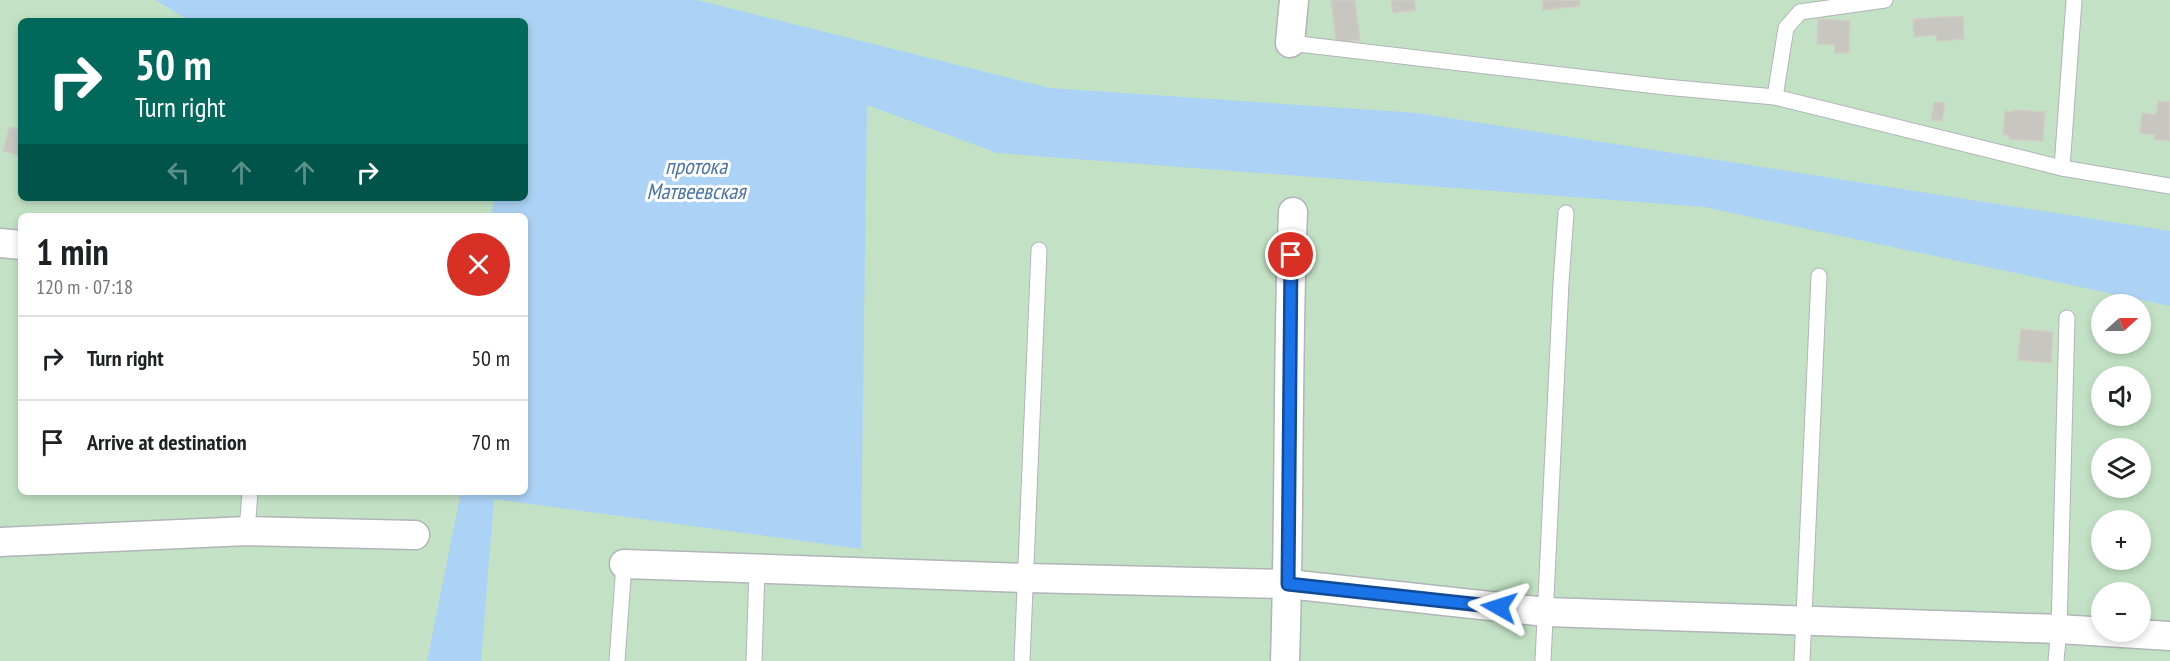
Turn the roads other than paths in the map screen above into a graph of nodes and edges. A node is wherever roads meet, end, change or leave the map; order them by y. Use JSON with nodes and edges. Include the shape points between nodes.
{"nodes":[{"id":1,"x":1294,"y":0,"type":"edge"},
{"id":2,"x":1885,"y":0,"type":"edge"},
{"id":3,"x":2074,"y":0,"type":"edge"},
{"id":4,"x":1290,"y":43,"type":"joint"},
{"id":5,"x":1775,"y":97,"type":"junction"},
{"id":6,"x":2062,"y":168,"type":"junction"},
{"id":7,"x":2170,"y":186,"type":"edge"},
{"id":8,"x":1293,"y":212,"type":"dead end"},
{"id":9,"x":1566,"y":213,"type":"dead end"},
{"id":10,"x":0,"y":243,"type":"edge"},
{"id":11,"x":18,"y":245,"type":"edge"},
{"id":12,"x":1040,"y":250,"type":"dead end"},
{"id":13,"x":1819,"y":276,"type":"dead end"},
{"id":14,"x":2067,"y":318,"type":"dead end"},
{"id":15,"x":249,"y":495,"type":"edge"},
{"id":16,"x":247,"y":531,"type":"junction"},
{"id":17,"x":415,"y":535,"type":"dead end"},
{"id":18,"x":0,"y":542,"type":"edge"},
{"id":19,"x":624,"y":564,"type":"joint"},
{"id":20,"x":757,"y":568,"type":"junction"},
{"id":21,"x":1027,"y":578,"type":"junction"},
{"id":22,"x":1288,"y":584,"type":"junction"},
{"id":23,"x":1546,"y":612,"type":"junction"},
{"id":24,"x":1805,"y":620,"type":"junction"},
{"id":25,"x":2059,"y":629,"type":"junction"},
{"id":26,"x":2170,"y":636,"type":"edge"},
{"id":27,"x":617,"y":661,"type":"edge"},
{"id":28,"x":754,"y":661,"type":"edge"},
{"id":29,"x":1022,"y":661,"type":"edge"},
{"id":30,"x":1285,"y":661,"type":"edge"},
{"id":31,"x":1544,"y":661,"type":"edge"},
{"id":32,"x":1802,"y":661,"type":"edge"},
{"id":33,"x":2056,"y":661,"type":"edge"}],
"edges":[{"from":1,"to":4,"type":"street"},
{"from":2,"to":5,"type":"lane","via":[[1800,12],[1786,28]]},
{"from":3,"to":6,"type":"lane"},
{"from":4,"to":5,"type":"lane"},
{"from":5,"to":6,"type":"lane"},
{"from":6,"to":7,"type":"lane"},
{"from":8,"to":22,"type":"street"},
{"from":9,"to":23,"type":"lane"},
{"from":10,"to":11,"type":"street"},
{"from":12,"to":21,"type":"lane"},
{"from":13,"to":24,"type":"lane"},
{"from":14,"to":25,"type":"lane"},
{"from":15,"to":16,"type":"lane"},
{"from":16,"to":17,"type":"street"},
{"from":16,"to":18,"type":"street"},
{"from":19,"to":20,"type":"street"},
{"from":19,"to":27,"type":"lane"},
{"from":20,"to":21,"type":"street"},
{"from":20,"to":28,"type":"lane"},
{"from":21,"to":22,"type":"street"},
{"from":21,"to":29,"type":"lane"},
{"from":22,"to":23,"type":"street"},
{"from":22,"to":30,"type":"street"},
{"from":23,"to":24,"type":"street"},
{"from":23,"to":31,"type":"lane"},
{"from":24,"to":25,"type":"street"},
{"from":24,"to":32,"type":"lane"},
{"from":25,"to":26,"type":"street"},
{"from":25,"to":33,"type":"lane"}]}
